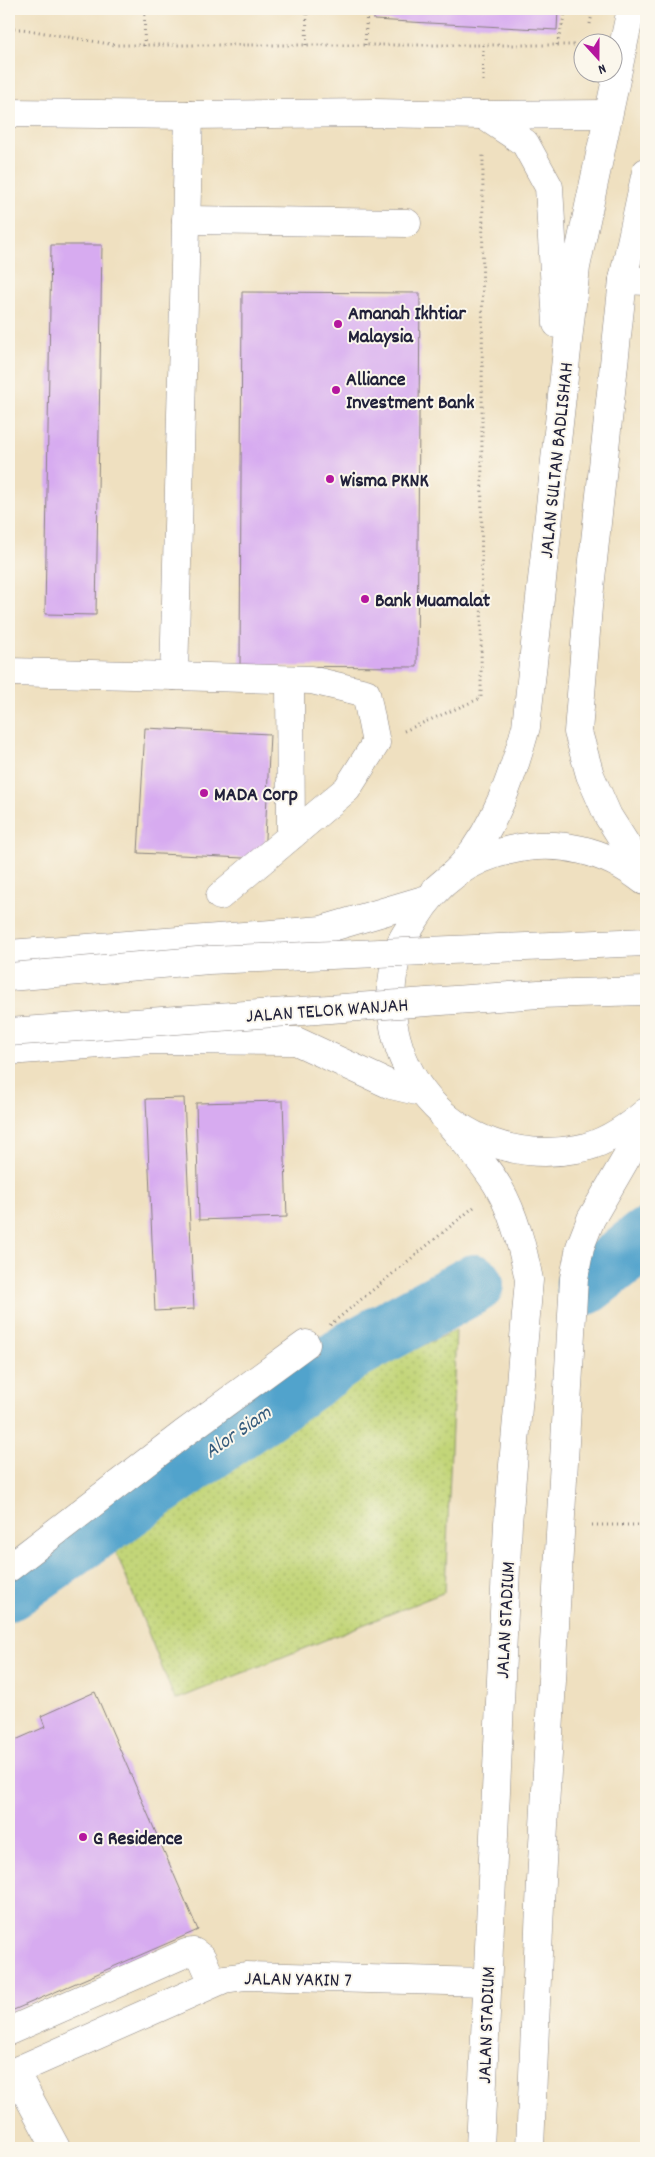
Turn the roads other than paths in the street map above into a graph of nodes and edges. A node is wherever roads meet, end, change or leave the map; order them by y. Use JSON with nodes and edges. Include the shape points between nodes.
{"nodes":[{"id":1,"x":631,"y":9,"type":"edge"},
{"id":2,"x":9,"y":114,"type":"edge"},
{"id":3,"x":608,"y":114,"type":"junction"},
{"id":4,"x":189,"y":115,"type":"junction"},
{"id":5,"x":483,"y":115,"type":"junction"},
{"id":6,"x":646,"y":172,"type":"edge"},
{"id":7,"x":186,"y":220,"type":"junction"},
{"id":8,"x":407,"y":223,"type":"dead end"},
{"id":9,"x":639,"y":236,"type":"edge"},
{"id":10,"x":634,"y":281,"type":"edge"},
{"id":11,"x":562,"y":402,"type":"junction"},
{"id":12,"x":9,"y":672,"type":"edge"},
{"id":13,"x":174,"y":676,"type":"junction"},
{"id":14,"x":290,"y":680,"type":"junction"},
{"id":15,"x":291,"y":836,"type":"junction"},
{"id":16,"x":646,"y":876,"type":"edge"},
{"id":17,"x":646,"y":883,"type":"edge"},
{"id":18,"x":432,"y":894,"type":"junction"},
{"id":19,"x":220,"y":896,"type":"dead end"},
{"id":20,"x":646,"y":942,"type":"edge"},
{"id":21,"x":9,"y":954,"type":"edge"},
{"id":22,"x":9,"y":977,"type":"edge"},
{"id":23,"x":646,"y":991,"type":"edge"},
{"id":24,"x":9,"y":1032,"type":"edge"},
{"id":25,"x":9,"y":1051,"type":"edge"},
{"id":26,"x":421,"y":1092,"type":"junction"},
{"id":27,"x":646,"y":1112,"type":"edge"},
{"id":28,"x":444,"y":1117,"type":"junction"},
{"id":29,"x":646,"y":1124,"type":"edge"},
{"id":30,"x":306,"y":1344,"type":"road end"},
{"id":31,"x":9,"y":1568,"type":"edge"},
{"id":32,"x":487,"y":1982,"type":"junction"},
{"id":33,"x":213,"y":1983,"type":"junction"},
{"id":34,"x":9,"y":2031,"type":"edge"},
{"id":35,"x":12,"y":2073,"type":"edge"},
{"id":36,"x":56,"y":2148,"type":"edge"},
{"id":37,"x":480,"y":2148,"type":"edge"},
{"id":38,"x":530,"y":2148,"type":"edge"}],
"edges":[{"from":1,"to":3,"type":"main road","name":"JALAN SULTAN BADLISHAH"},
{"from":2,"to":4,"type":"main road"},
{"from":3,"to":5,"type":"main road"},
{"from":3,"to":11,"type":"main road","name":"JALAN SULTAN BADLISHAH","via":[[576,267]]},
{"from":4,"to":5,"type":"main road"},
{"from":4,"to":7,"type":"main road"},
{"from":5,"to":11,"type":"main road","via":[[525,143],[549,187]]},
{"from":6,"to":9,"type":"main road"},
{"from":7,"to":8,"type":"main road"},
{"from":7,"to":13,"type":"main road"},
{"from":9,"to":10,"type":"main road"},
{"from":10,"to":16,"type":"main road","via":[[588,607],[578,732],[590,775],[608,816]]},
{"from":11,"to":18,"type":"main road","name":"JALAN SULTAN BADLISHAH","via":[[526,727],[512,772],[484,832],[464,863]]},
{"from":12,"to":13,"type":"main road"},
{"from":13,"to":14,"type":"main road"},
{"from":14,"to":15,"type":"main road"},
{"from":14,"to":15,"type":"main road","via":[[311,680],[366,693],[376,743],[347,789]]},
{"from":15,"to":19,"type":"main road"},
{"from":17,"to":18,"type":"main road","via":[[630,869],[598,854],[565,846],[530,845],[496,853],[464,867]]},
{"from":18,"to":21,"type":"main road","via":[[322,930]]},
{"from":18,"to":26,"type":"main road","via":[[400,944],[390,995],[397,1046]]},
{"from":20,"to":22,"type":"main road","bridge":true,"via":[[209,960]]},
{"from":23,"to":24,"type":"main road","name":"JALAN TELOK WANJAH","bridge":true,"via":[[539,994]]},
{"from":25,"to":26,"type":"main road","via":[[152,1040],[296,1041],[391,1085]]},
{"from":26,"to":28,"type":"main road"},
{"from":27,"to":28,"type":"main road","via":[[622,1132],[578,1149],[531,1152],[485,1141]]},
{"from":28,"to":32,"type":"main road","name":"JALAN STADIUM","via":[[499,1187],[513,1219],[529,1280],[508,1523]]},
{"from":29,"to":38,"type":"main road","via":[[591,1220],[580,1247],[574,1278],[540,1881]]},
{"from":30,"to":31,"type":"main road"},
{"from":32,"to":33,"type":"main road","name":"JALAN YAKIN 7","via":[[246,1976]]},
{"from":32,"to":37,"type":"main road","name":"JALAN STADIUM"},
{"from":33,"to":34,"type":"main road","via":[[202,1958],[194,1952],[186,1952]]},
{"from":33,"to":35,"type":"main road","name":"JALAN YAKIN 7"},
{"from":35,"to":36,"type":"main road"}]}
